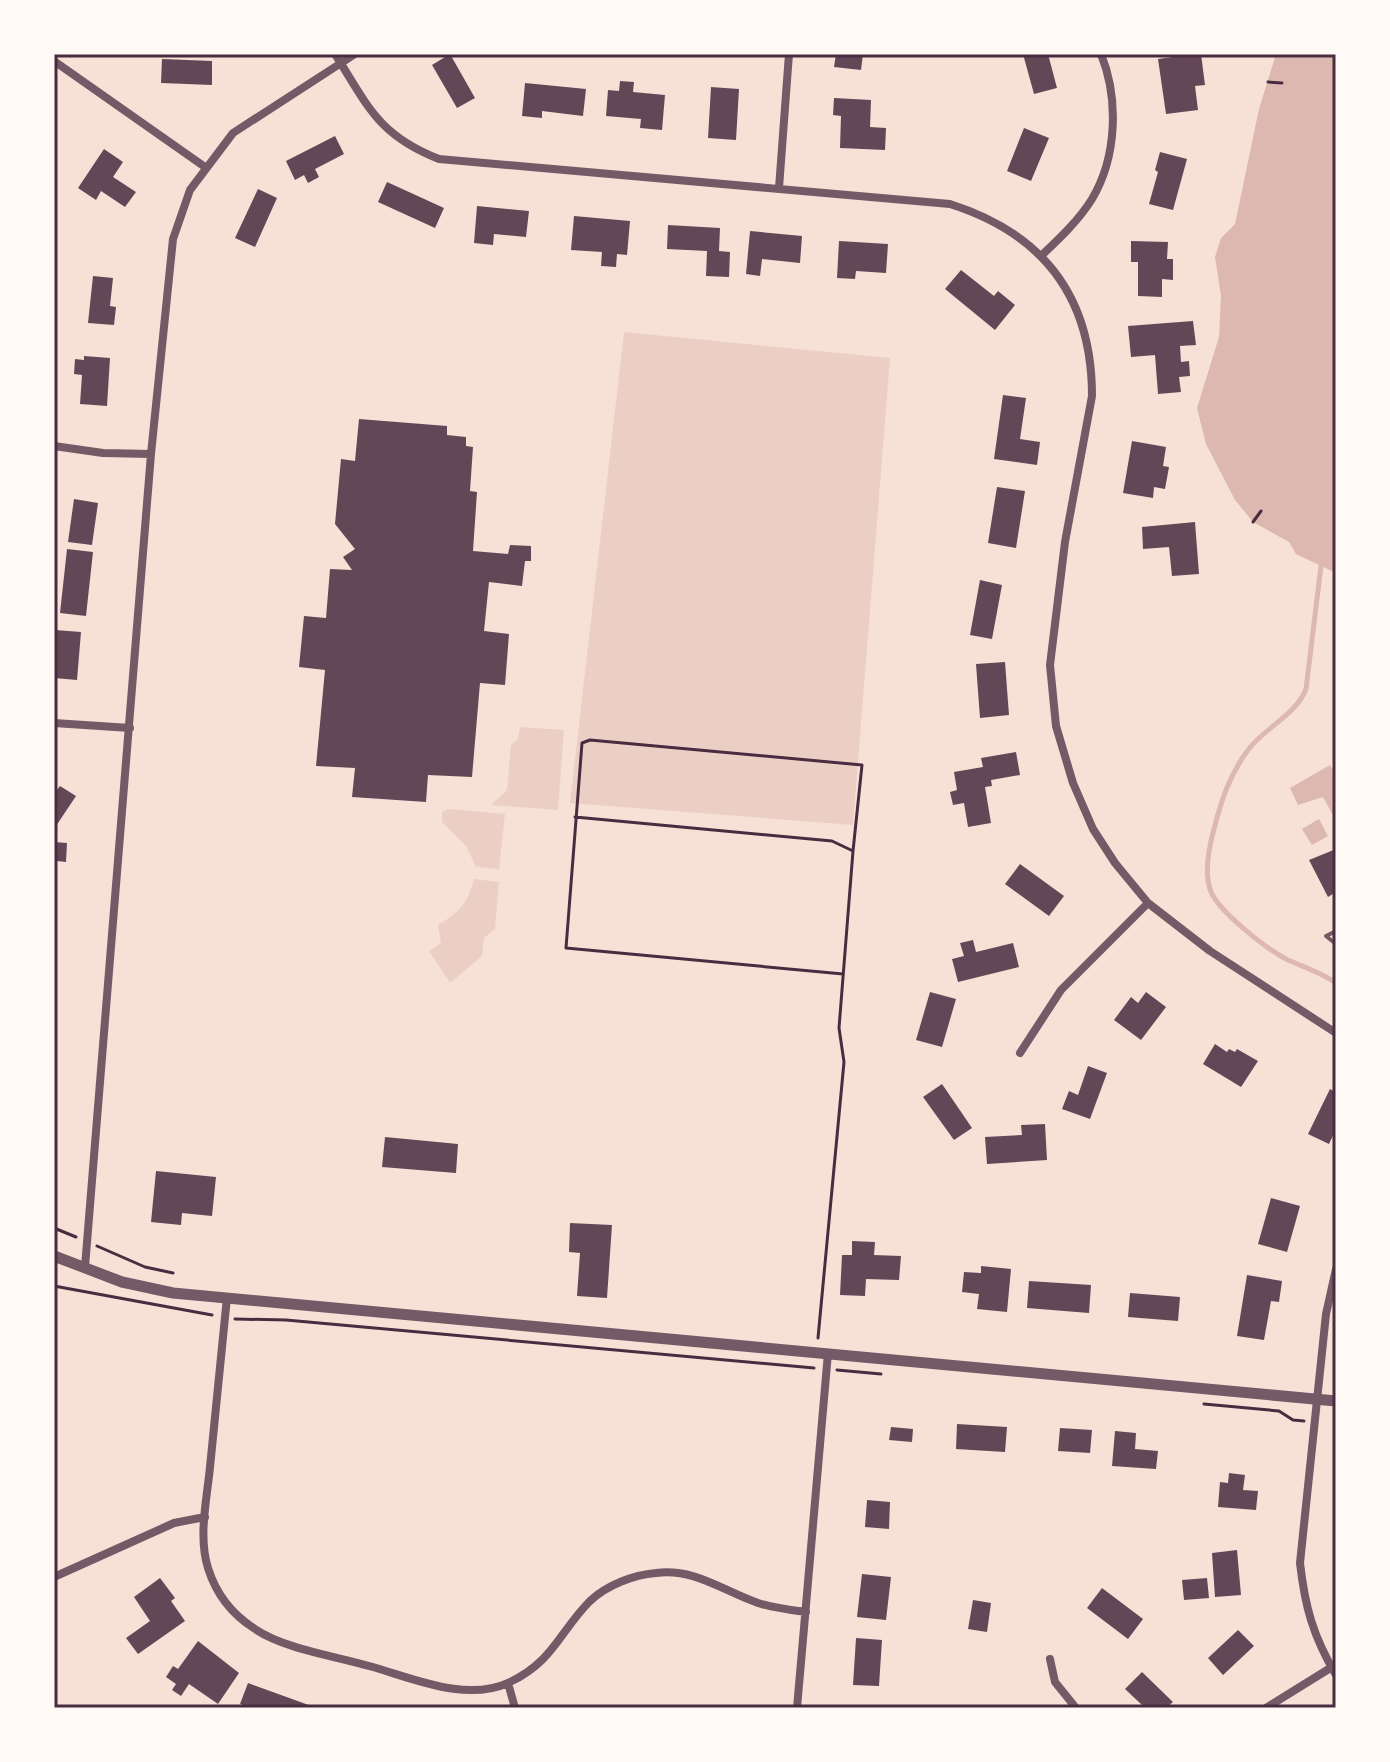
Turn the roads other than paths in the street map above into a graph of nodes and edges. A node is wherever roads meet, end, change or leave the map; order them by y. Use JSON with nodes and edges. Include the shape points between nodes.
{"nodes":[{"id":1,"x":335,"y":54,"type":"edge"},
{"id":2,"x":355,"y":54,"type":"edge"},
{"id":3,"x":789,"y":54,"type":"edge"},
{"id":4,"x":1101,"y":54,"type":"edge"},
{"id":5,"x":54,"y":61,"type":"edge"},
{"id":6,"x":341,"y":63,"type":"junction"},
{"id":7,"x":205,"y":167,"type":"junction"},
{"id":8,"x":779,"y":188,"type":"junction"},
{"id":9,"x":1042,"y":255,"type":"junction"},
{"id":10,"x":54,"y":446,"type":"edge"},
{"id":11,"x":151,"y":454,"type":"junction"},
{"id":12,"x":54,"y":723,"type":"edge"},
{"id":13,"x":130,"y":728,"type":"junction"},
{"id":14,"x":1148,"y":903,"type":"junction"},
{"id":15,"x":1336,"y":931,"type":"edge"},
{"id":16,"x":1336,"y":944,"type":"edge"},
{"id":17,"x":1336,"y":1033,"type":"edge"},
{"id":18,"x":1020,"y":1053,"type":"dead end"},
{"id":19,"x":54,"y":1256,"type":"edge"},
{"id":20,"x":85,"y":1267,"type":"junction"},
{"id":21,"x":1336,"y":1269,"type":"edge"},
{"id":22,"x":227,"y":1298,"type":"junction"},
{"id":23,"x":830,"y":1354,"type":"junction"},
{"id":24,"x":1317,"y":1399,"type":"junction"},
{"id":25,"x":1336,"y":1401,"type":"edge"},
{"id":26,"x":205,"y":1517,"type":"junction"},
{"id":27,"x":54,"y":1577,"type":"edge"},
{"id":28,"x":806,"y":1612,"type":"junction"},
{"id":29,"x":1050,"y":1659,"type":"dead end"},
{"id":30,"x":1334,"y":1671,"type":"edge"},
{"id":31,"x":508,"y":1683,"type":"junction"},
{"id":32,"x":515,"y":1708,"type":"edge"},
{"id":33,"x":797,"y":1708,"type":"edge"},
{"id":34,"x":1076,"y":1708,"type":"edge"},
{"id":35,"x":1266,"y":1708,"type":"edge"}],
"edges":[{"from":1,"to":6,"type":"street"},
{"from":2,"to":6,"type":"street"},
{"from":3,"to":8,"type":"street"},
{"from":4,"to":9,"type":"street","via":[[1112,96],[1107,164],[1092,199]]},
{"from":5,"to":7,"type":"street"},
{"from":6,"to":7,"type":"street","via":[[233,133]]},
{"from":6,"to":8,"type":"street","via":[[369,110],[392,135],[439,159]]},
{"from":7,"to":11,"type":"street","via":[[190,190],[173,239]]},
{"from":8,"to":9,"type":"street","via":[[950,204],[1013,232]]},
{"from":9,"to":14,"type":"street","via":[[1074,304],[1092,375],[1054,616],[1050,665],[1056,726],[1093,829]]},
{"from":10,"to":11,"type":"street"},
{"from":11,"to":13,"type":"street"},
{"from":12,"to":13,"type":"street"},
{"from":13,"to":20,"type":"street"},
{"from":14,"to":17,"type":"street","via":[[1210,951]]},
{"from":14,"to":18,"type":"street","via":[[1061,990]]},
{"from":15,"to":16,"type":"lane","via":[[1326,936]]},
{"from":19,"to":20,"type":"street"},
{"from":20,"to":22,"type":"street","via":[[145,1288]]},
{"from":21,"to":24,"type":"street"},
{"from":22,"to":23,"type":"street"},
{"from":22,"to":26,"type":"street"},
{"from":23,"to":24,"type":"street"},
{"from":23,"to":28,"type":"street"},
{"from":24,"to":25,"type":"street"},
{"from":24,"to":30,"type":"street","via":[[1300,1563],[1304,1603]]},
{"from":26,"to":27,"type":"street","via":[[174,1523]]},
{"from":26,"to":31,"type":"street","via":[[203,1546],[215,1587],[241,1619],[267,1637],[462,1690]]},
{"from":28,"to":31,"type":"street","via":[[757,1603],[678,1572],[631,1578],[590,1601],[550,1653]]},
{"from":28,"to":33,"type":"street"},
{"from":29,"to":34,"type":"street","via":[[1055,1682]]},
{"from":30,"to":35,"type":"street"},
{"from":31,"to":32,"type":"street"}]}
